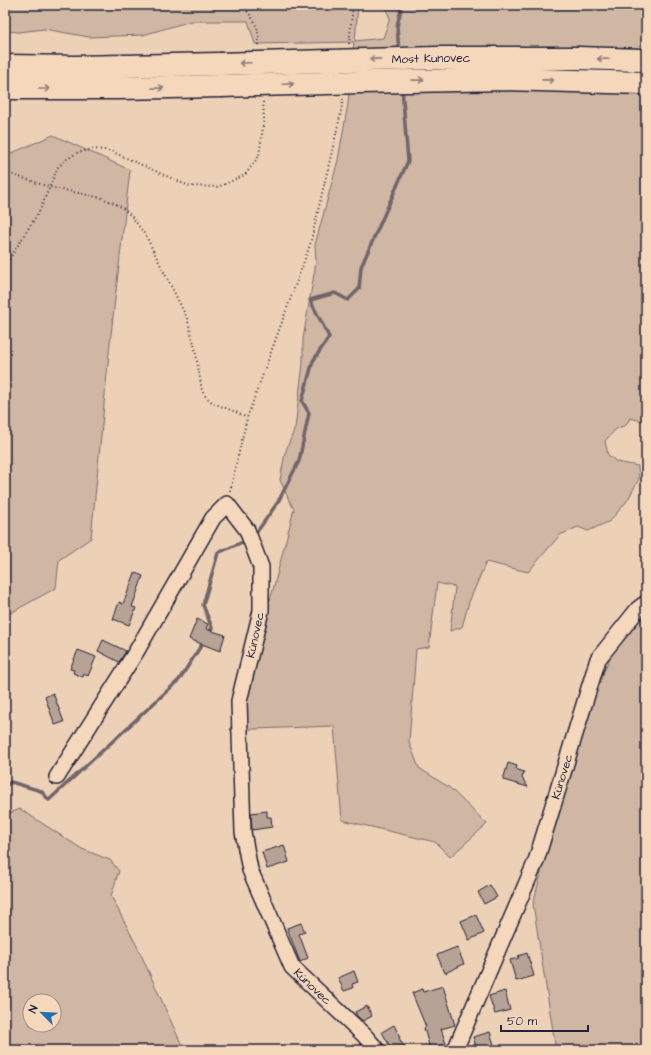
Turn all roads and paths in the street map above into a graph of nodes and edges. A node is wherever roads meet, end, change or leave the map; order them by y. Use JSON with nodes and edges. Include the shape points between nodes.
{"nodes":[{"id":1,"x":242,"y":5,"type":"edge"},
{"id":2,"x":353,"y":5,"type":"edge"},
{"id":3,"x":260,"y":49,"type":"dead end"},
{"id":4,"x":348,"y":50,"type":"dead end"},
{"id":5,"x":644,"y":60,"type":"edge"},
{"id":6,"x":5,"y":66,"type":"edge"},
{"id":7,"x":644,"y":83,"type":"edge"},
{"id":8,"x":5,"y":88,"type":"edge"},
{"id":9,"x":343,"y":94,"type":"dead end"},
{"id":10,"x":262,"y":96,"type":"dead end"},
{"id":11,"x":5,"y":172,"type":"edge"},
{"id":12,"x":49,"y":187,"type":"junction"},
{"id":13,"x":5,"y":266,"type":"edge"},
{"id":14,"x":247,"y":418,"type":"junction"},
{"id":15,"x":227,"y":504,"type":"junction"},
{"id":16,"x":646,"y":603,"type":"edge"},
{"id":17,"x":57,"y":777,"type":"dead end"},
{"id":18,"x":377,"y":1050,"type":"edge"},
{"id":19,"x":455,"y":1050,"type":"edge"}],
"edges":[{"from":1,"to":3,"type":"path","via":[[256,22]]},
{"from":2,"to":4,"type":"path"},
{"from":5,"to":6,"type":"highway","name":"Most Kunovec","one_way":true,"bridge":true,"via":[[444,58],[90,67]]},
{"from":8,"to":7,"type":"highway","name":"Most Kunovec","one_way":true,"bridge":true,"via":[[505,79]]},
{"from":9,"to":14,"type":"path","via":[[310,245]]},
{"from":10,"to":12,"type":"path","via":[[264,119],[259,156],[245,175],[218,187],[189,186],[115,153],[92,149],[67,159],[58,168]]},
{"from":11,"to":12,"type":"path"},
{"from":12,"to":13,"type":"path","via":[[40,210]]},
{"from":12,"to":14,"type":"path","via":[[102,198],[118,205],[133,218],[146,236],[187,318],[202,391],[214,403]]},
{"from":14,"to":15,"type":"path"},
{"from":15,"to":17,"type":"street","via":[[213,518],[136,652]]},
{"from":15,"to":18,"type":"street","name":"Kúnovec","via":[[247,530],[261,567],[261,611],[239,701],[243,832],[250,870],[292,967]]},
{"from":16,"to":19,"type":"street","name":"Kúnovec","via":[[638,609],[598,659],[536,861]]}]}
